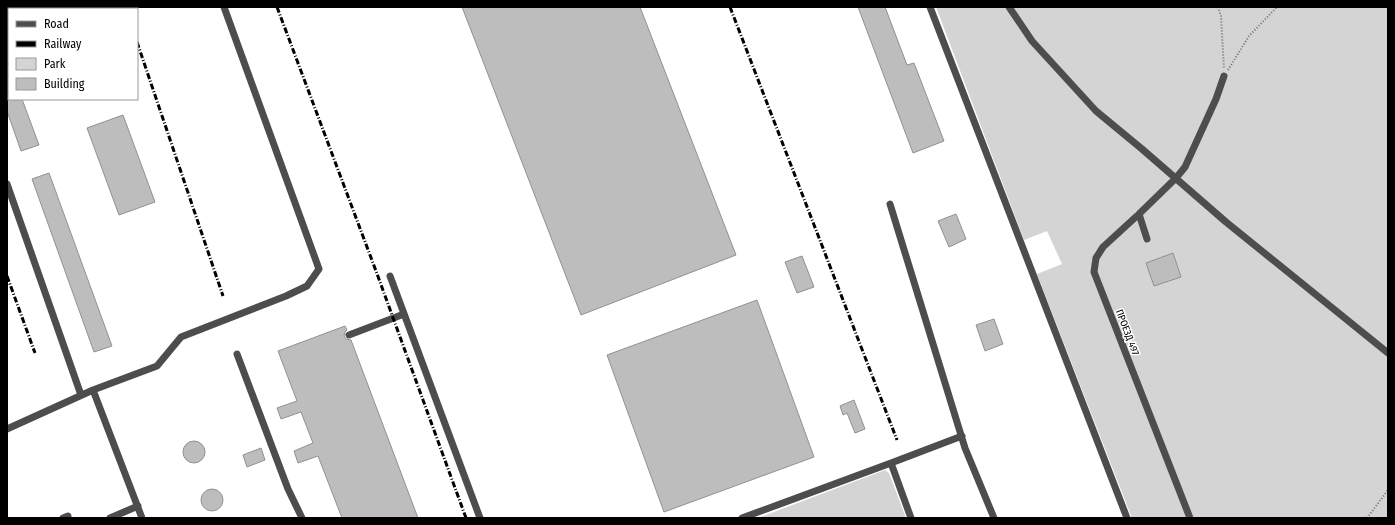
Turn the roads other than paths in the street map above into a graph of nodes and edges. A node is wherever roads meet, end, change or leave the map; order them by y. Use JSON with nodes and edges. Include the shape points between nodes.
{"nodes":[{"id":1,"x":224,"y":7,"type":"edge"},
{"id":2,"x":930,"y":7,"type":"edge"},
{"id":3,"x":1009,"y":7,"type":"edge"},
{"id":4,"x":1224,"y":76,"type":"road end"},
{"id":5,"x":1176,"y":178,"type":"junction"},
{"id":6,"x":7,"y":184,"type":"edge"},
{"id":7,"x":890,"y":204,"type":"dead end"},
{"id":8,"x":1139,"y":214,"type":"junction"},
{"id":9,"x":1147,"y":239,"type":"dead end"},
{"id":10,"x":390,"y":276,"type":"dead end"},
{"id":11,"x":404,"y":314,"type":"junction"},
{"id":12,"x":349,"y":335,"type":"dead end"},
{"id":13,"x":1388,"y":353,"type":"edge"},
{"id":14,"x":236,"y":354,"type":"dead end"},
{"id":15,"x":92,"y":390,"type":"junction"},
{"id":16,"x":81,"y":395,"type":"junction"},
{"id":17,"x":7,"y":429,"type":"edge"},
{"id":18,"x":962,"y":436,"type":"junction"},
{"id":19,"x":891,"y":463,"type":"junction"},
{"id":20,"x":138,"y":506,"type":"junction"},
{"id":21,"x":110,"y":518,"type":"edge"},
{"id":22,"x":142,"y":518,"type":"edge"},
{"id":23,"x":302,"y":518,"type":"edge"},
{"id":24,"x":480,"y":518,"type":"edge"},
{"id":25,"x":742,"y":518,"type":"edge"},
{"id":26,"x":911,"y":518,"type":"edge"},
{"id":27,"x":994,"y":518,"type":"edge"},
{"id":28,"x":1127,"y":518,"type":"edge"},
{"id":29,"x":1190,"y":518,"type":"edge"}],
"edges":[{"from":1,"to":15,"type":"lane","via":[[319,269],[307,286],[181,337],[157,366]]},
{"from":2,"to":28,"type":"lane"},
{"from":3,"to":5,"type":"lane","via":[[1032,41],[1096,111]]},
{"from":4,"to":5,"type":"lane","name":"ПРОЕЗД 497","via":[[1185,167]]},
{"from":5,"to":8,"type":"lane","name":"ПРОЕЗД 497"},
{"from":5,"to":13,"type":"lane","via":[[1226,222]]},
{"from":6,"to":16,"type":"lane"},
{"from":7,"to":18,"type":"lane"},
{"from":8,"to":9,"type":"lane"},
{"from":8,"to":29,"type":"lane","name":"ПРОЕЗД 497","via":[[1103,247],[1096,258],[1094,272]]},
{"from":10,"to":11,"type":"lane"},
{"from":11,"to":12,"type":"lane"},
{"from":11,"to":24,"type":"lane"},
{"from":14,"to":23,"type":"lane","via":[[288,489]]},
{"from":15,"to":16,"type":"lane"},
{"from":15,"to":20,"type":"lane"},
{"from":16,"to":17,"type":"lane"},
{"from":18,"to":19,"type":"lane"},
{"from":18,"to":27,"type":"lane"},
{"from":19,"to":25,"type":"lane"},
{"from":19,"to":26,"type":"lane"},
{"from":20,"to":21,"type":"lane"},
{"from":20,"to":22,"type":"lane"}]}
